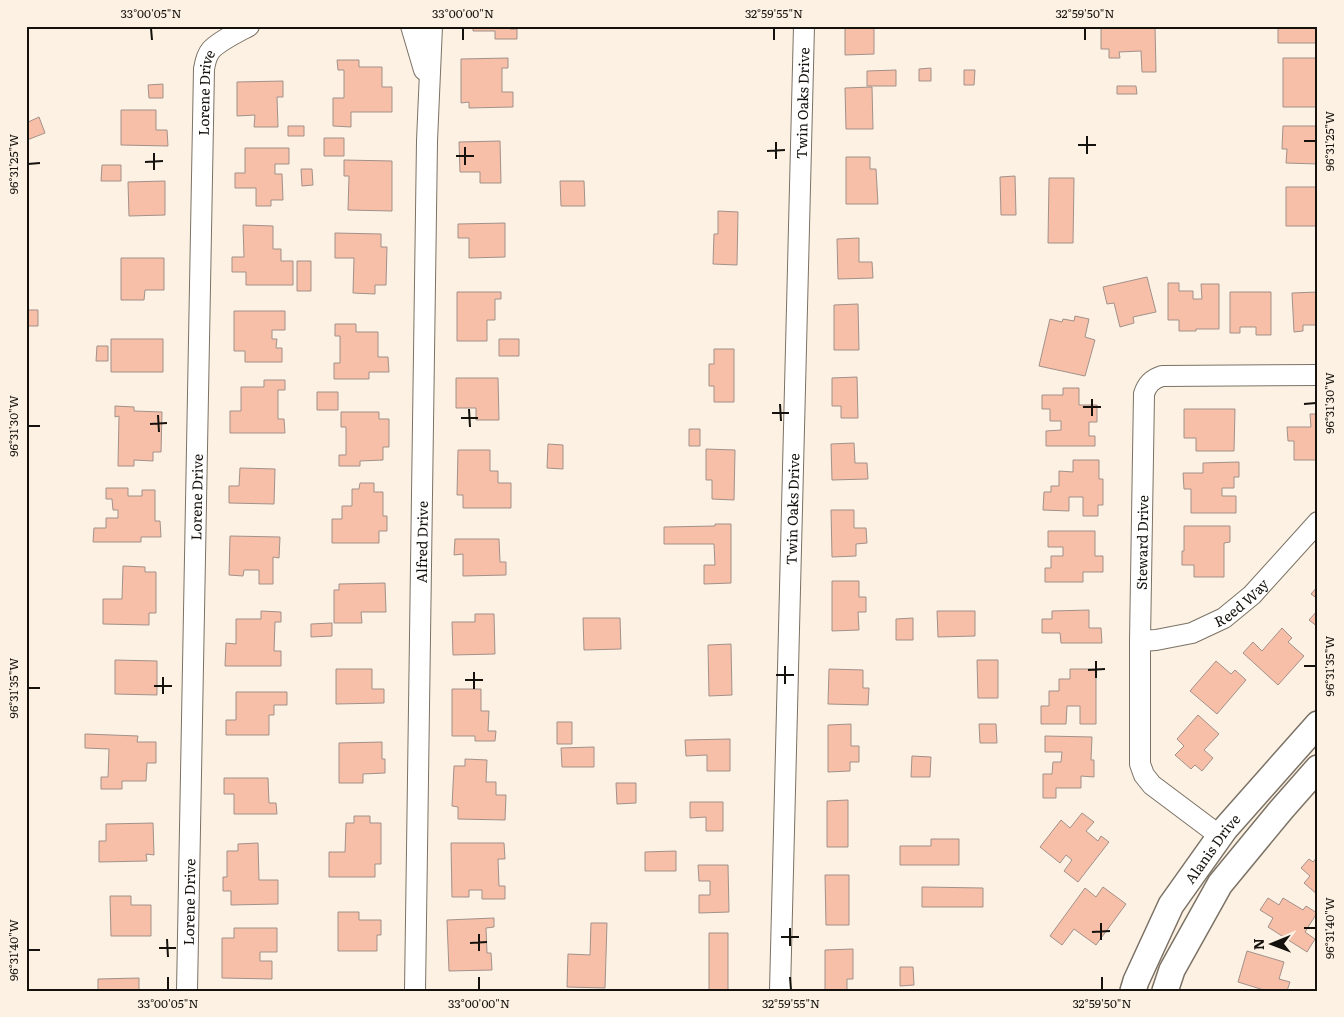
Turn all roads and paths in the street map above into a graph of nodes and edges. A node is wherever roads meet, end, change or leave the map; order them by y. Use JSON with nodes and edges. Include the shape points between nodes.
{"nodes":[{"id":1,"x":249,"y":26,"type":"edge"},
{"id":2,"x":411,"y":26,"type":"edge"},
{"id":3,"x":432,"y":26,"type":"edge"},
{"id":4,"x":804,"y":26,"type":"edge"},
{"id":5,"x":430,"y":94,"type":"junction"},
{"id":6,"x":1318,"y":375,"type":"edge"},
{"id":7,"x":1318,"y":522,"type":"edge"},
{"id":8,"x":1140,"y":640,"type":"junction"},
{"id":9,"x":1318,"y":724,"type":"edge"},
{"id":10,"x":1318,"y":768,"type":"edge"},
{"id":11,"x":1220,"y":836,"type":"junction"},
{"id":12,"x":187,"y":991,"type":"edge"},
{"id":13,"x":415,"y":991,"type":"edge"},
{"id":14,"x":780,"y":991,"type":"edge"},
{"id":15,"x":1133,"y":991,"type":"edge"},
{"id":16,"x":1165,"y":991,"type":"edge"}],
"edges":[{"from":1,"to":12,"type":"street","name":"Lorene Drive","via":[[211,50],[204,69]]},
{"from":2,"to":5,"type":"street","name":"Alfred Drive"},
{"from":3,"to":5,"type":"street","name":"Alfred Drive"},
{"from":4,"to":14,"type":"street","name":"Twin Oaks Drive"},
{"from":5,"to":13,"type":"street","name":"Alfred Drive"},
{"from":6,"to":8,"type":"street","name":"Steward Drive","via":[[1162,376],[1146,387]]},
{"from":7,"to":8,"type":"street","name":"Reed Way","via":[[1252,595],[1224,618],[1192,633]]},
{"from":8,"to":11,"type":"street","name":"Steward Drive","via":[[1140,764],[1144,776]]},
{"from":9,"to":11,"type":"main road","name":"Alanis Drive"},
{"from":10,"to":16,"type":"main road","name":"Alanis Drive","via":[[1220,884],[1172,970]]},
{"from":11,"to":15,"type":"main road","name":"Alanis Drive","via":[[1171,906]]}]}
